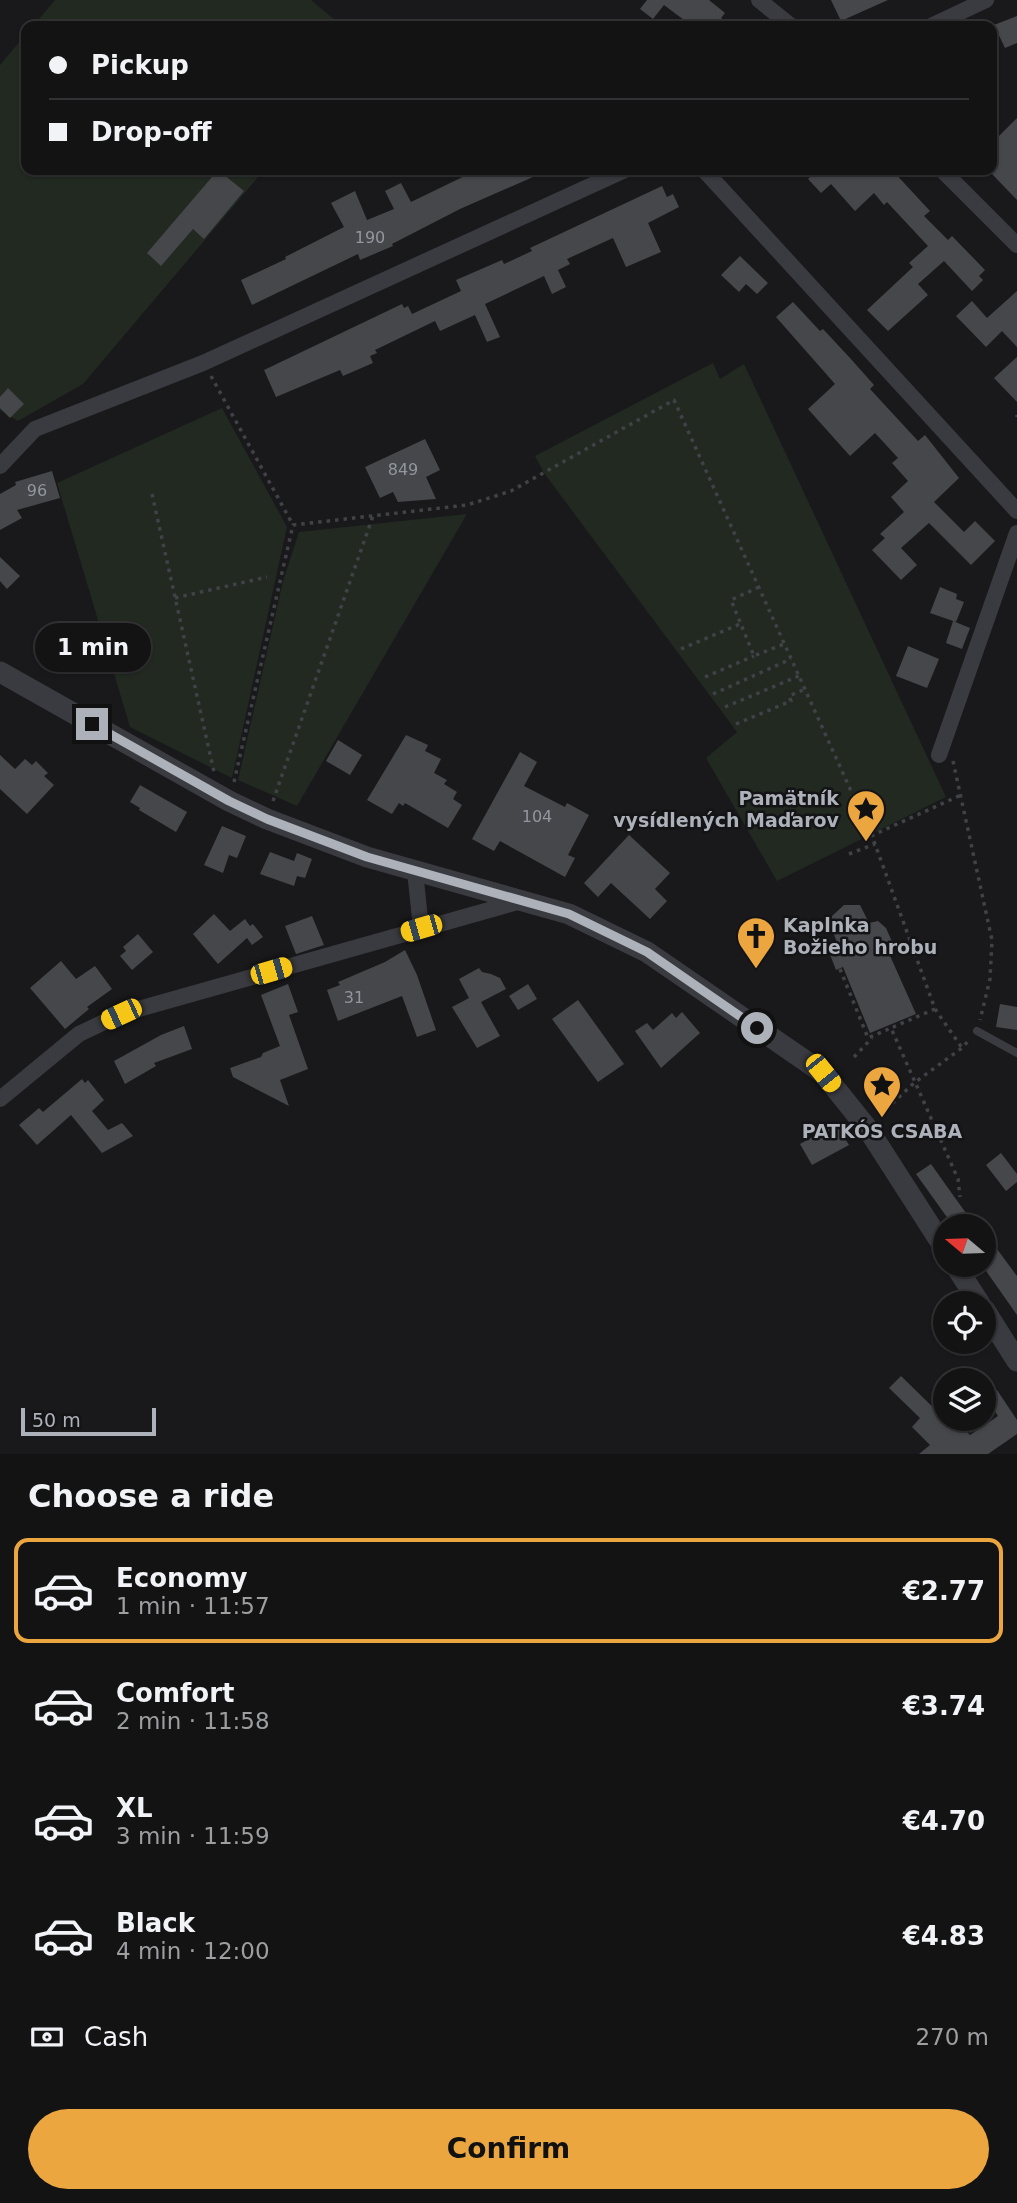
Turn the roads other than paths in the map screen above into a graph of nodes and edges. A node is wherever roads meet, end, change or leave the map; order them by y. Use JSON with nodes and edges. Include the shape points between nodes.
{"nodes":[{"id":1,"x":759,"y":0,"type":"edge"},
{"id":2,"x":986,"y":0,"type":"edge"},
{"id":3,"x":785,"y":21,"type":"edge"},
{"id":4,"x":942,"y":21,"type":"edge"},
{"id":5,"x":614,"y":175,"type":"edge"},
{"id":6,"x":709,"y":175,"type":"edge"},
{"id":7,"x":947,"y":175,"type":"edge"},
{"id":8,"x":1017,"y":245,"type":"edge"},
{"id":9,"x":0,"y":466,"type":"edge"},
{"id":10,"x":1017,"y":511,"type":"edge"},
{"id":11,"x":1017,"y":533,"type":"edge"},
{"id":12,"x":0,"y":672,"type":"edge"},
{"id":13,"x":939,"y":755,"type":"dead end"},
{"id":14,"x":415,"y":871,"type":"junction"},
{"id":15,"x":521,"y":901,"type":"junction"},
{"id":16,"x":421,"y":928,"type":"junction"},
{"id":17,"x":977,"y":1031,"type":"road end"},
{"id":18,"x":1017,"y":1053,"type":"edge"},
{"id":19,"x":0,"y":1099,"type":"edge"},
{"id":20,"x":933,"y":1230,"type":"edge"},
{"id":21,"x":996,"y":1328,"type":"edge"},
{"id":22,"x":1017,"y":1361,"type":"edge"}],
"edges":[{"from":1,"to":3,"type":"street"},
{"from":2,"to":4,"type":"street"},
{"from":5,"to":9,"type":"street","via":[[203,363],[35,429]]},
{"from":6,"to":10,"type":"street"},
{"from":7,"to":8,"type":"street"},
{"from":11,"to":13,"type":"street"},
{"from":12,"to":14,"type":"street","via":[[229,801],[367,857]]},
{"from":14,"to":15,"type":"street"},
{"from":14,"to":16,"type":"street"},
{"from":15,"to":16,"type":"street"},
{"from":15,"to":20,"type":"street","via":[[569,914],[647,952],[823,1073],[868,1129]]},
{"from":16,"to":19,"type":"street","via":[[121,1014],[79,1034]]},
{"from":17,"to":18,"type":"lane"},
{"from":21,"to":22,"type":"street"}]}
